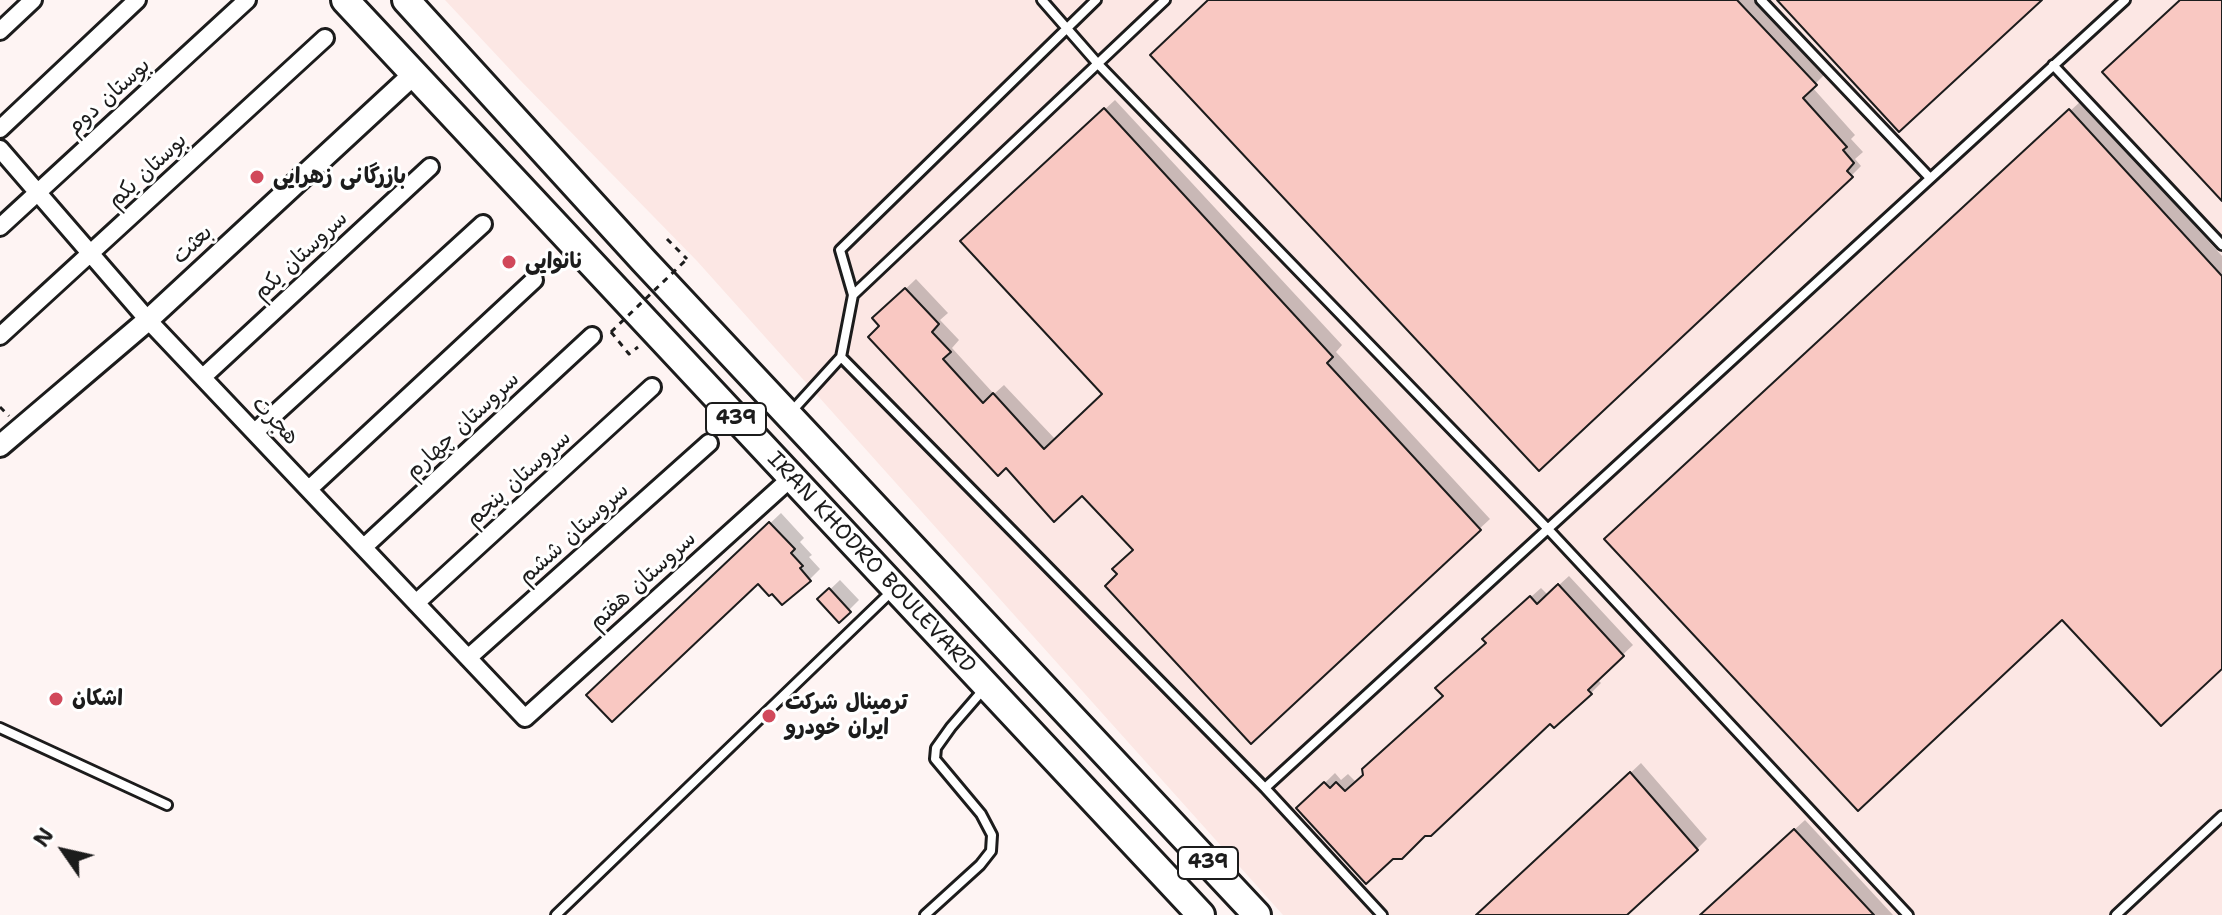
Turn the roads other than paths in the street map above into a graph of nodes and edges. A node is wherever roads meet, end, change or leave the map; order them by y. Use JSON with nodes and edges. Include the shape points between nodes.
{"nodes":[{"id":1,"x":33,"y":0,"type":"edge"},
{"id":2,"x":137,"y":0,"type":"edge"},
{"id":3,"x":247,"y":0,"type":"edge"},
{"id":4,"x":345,"y":0,"type":"edge"},
{"id":5,"x":406,"y":0,"type":"edge"},
{"id":6,"x":1042,"y":0,"type":"edge"},
{"id":7,"x":1096,"y":0,"type":"edge"},
{"id":8,"x":1165,"y":0,"type":"edge"},
{"id":9,"x":1761,"y":0,"type":"edge"},
{"id":10,"x":2125,"y":0,"type":"edge"},
{"id":11,"x":1066,"y":28,"type":"junction"},
{"id":12,"x":0,"y":31,"type":"edge"},
{"id":13,"x":325,"y":38,"type":"dead end"},
{"id":14,"x":1098,"y":64,"type":"junction"},
{"id":15,"x":2053,"y":65,"type":"junction"},
{"id":16,"x":414,"y":74,"type":"junction"},
{"id":17,"x":0,"y":129,"type":"edge"},
{"id":18,"x":0,"y":149,"type":"edge"},
{"id":19,"x":430,"y":167,"type":"dead end"},
{"id":20,"x":1930,"y":178,"type":"junction"},
{"id":21,"x":38,"y":192,"type":"junction"},
{"id":22,"x":483,"y":224,"type":"dead end"},
{"id":23,"x":0,"y":227,"type":"edge"},
{"id":24,"x":2222,"y":245,"type":"edge"},
{"id":25,"x":91,"y":254,"type":"junction"},
{"id":26,"x":534,"y":280,"type":"dead end"},
{"id":27,"x":853,"y":295,"type":"junction"},
{"id":28,"x":148,"y":320,"type":"junction"},
{"id":29,"x":0,"y":336,"type":"edge"},
{"id":30,"x":592,"y":336,"type":"dead end"},
{"id":31,"x":841,"y":357,"type":"junction"},
{"id":32,"x":203,"y":377,"type":"junction"},
{"id":33,"x":652,"y":387,"type":"dead end"},
{"id":34,"x":788,"y":415,"type":"junction"},
{"id":35,"x":255,"y":432,"type":"junction"},
{"id":36,"x":709,"y":443,"type":"dead end"},
{"id":37,"x":0,"y":446,"type":"edge"},
{"id":38,"x":791,"y":478,"type":"junction"},
{"id":39,"x":309,"y":489,"type":"junction"},
{"id":40,"x":1547,"y":528,"type":"junction"},
{"id":41,"x":364,"y":547,"type":"junction"},
{"id":42,"x":895,"y":589,"type":"junction"},
{"id":43,"x":416,"y":603,"type":"junction"},
{"id":44,"x":468,"y":658,"type":"junction"},
{"id":45,"x":987,"y":686,"type":"junction"},
{"id":46,"x":525,"y":718,"type":"joint"},
{"id":47,"x":0,"y":728,"type":"edge"},
{"id":48,"x":1265,"y":788,"type":"junction"},
{"id":49,"x":167,"y":805,"type":"dead end"},
{"id":50,"x":1159,"y":811,"type":"junction"},
{"id":51,"x":2222,"y":816,"type":"edge"},
{"id":52,"x":1128,"y":837,"type":"junction"},
{"id":53,"x":1198,"y":852,"type":"junction"},
{"id":54,"x":1167,"y":879,"type":"junction"},
{"id":55,"x":556,"y":915,"type":"edge"},
{"id":56,"x":925,"y":915,"type":"edge"},
{"id":57,"x":1201,"y":915,"type":"edge"},
{"id":58,"x":1257,"y":915,"type":"edge"},
{"id":59,"x":1382,"y":915,"type":"edge"},
{"id":60,"x":1908,"y":915,"type":"edge"},
{"id":61,"x":2116,"y":915,"type":"edge"}],
"edges":[{"from":1,"to":12,"type":"street"},
{"from":2,"to":17,"type":"street"},
{"from":3,"to":21,"type":"street","name":"بوستان دوم"},
{"from":4,"to":16,"type":"main road","name":"IRAN KHODRO BOULEVARD","number":"439"},
{"from":5,"to":34,"type":"main road","name":"IRAN KHODRO BOULEVARD","number":"439"},
{"from":6,"to":11,"type":"lane"},
{"from":7,"to":11,"type":"lane"},
{"from":8,"to":14,"type":"lane"},
{"from":9,"to":20,"type":"lane"},
{"from":10,"to":15,"type":"lane"},
{"from":11,"to":14,"type":"lane"},
{"from":11,"to":27,"type":"lane","via":[[840,250]]},
{"from":13,"to":25,"type":"street","name":"بوستان یکم"},
{"from":14,"to":27,"type":"lane"},
{"from":14,"to":40,"type":"lane"},
{"from":15,"to":20,"type":"lane"},
{"from":15,"to":24,"type":"lane"},
{"from":16,"to":28,"type":"street","name":"بعثت"},
{"from":16,"to":38,"type":"main road","name":"IRAN KHODRO BOULEVARD","number":"439"},
{"from":18,"to":21,"type":"street","name":"هجرت"},
{"from":19,"to":32,"type":"street","name":"سروستان یکم"},
{"from":20,"to":40,"type":"lane"},
{"from":21,"to":23,"type":"street","name":"بوستان دوم"},
{"from":21,"to":25,"type":"street","name":"هجرت"},
{"from":22,"to":35,"type":"street"},
{"from":25,"to":28,"type":"street","name":"هجرت"},
{"from":25,"to":29,"type":"street","name":"بوستان یکم"},
{"from":26,"to":39,"type":"street"},
{"from":27,"to":31,"type":"lane"},
{"from":28,"to":32,"type":"street","name":"هجرت"},
{"from":28,"to":37,"type":"street","name":"بعثت"},
{"from":30,"to":41,"type":"street","name":"سروستان چهارم"},
{"from":31,"to":34,"type":"lane"},
{"from":31,"to":48,"type":"lane"},
{"from":32,"to":35,"type":"street","name":"هجرت"},
{"from":33,"to":43,"type":"street","name":"سروستان پنجم"},
{"from":34,"to":50,"type":"main road","name":"IRAN KHODRO BOULEVARD","number":"439"},
{"from":35,"to":39,"type":"street","name":"هجرت"},
{"from":36,"to":44,"type":"street","name":"سروستان ششم"},
{"from":38,"to":42,"type":"main road","name":"IRAN KHODRO BOULEVARD","number":"439"},
{"from":38,"to":46,"type":"street","name":"سروستان هفتم"},
{"from":39,"to":41,"type":"street","name":"هجرت"},
{"from":40,"to":48,"type":"lane"},
{"from":40,"to":60,"type":"lane"},
{"from":41,"to":43,"type":"street","name":"هجرت"},
{"from":42,"to":45,"type":"main road","name":"IRAN KHODRO BOULEVARD","number":"439"},
{"from":42,"to":55,"type":"lane"},
{"from":43,"to":44,"type":"street","name":"هجرت"},
{"from":44,"to":46,"type":"street","name":"هجرت"},
{"from":45,"to":52,"type":"main road","name":"IRAN KHODRO BOULEVARD","number":"439"},
{"from":45,"to":56,"type":"lane","via":[[936,748],[935,759],[981,814],[992,835],[991,851]]},
{"from":47,"to":49,"type":"lane"},
{"from":48,"to":59,"type":"lane"},
{"from":50,"to":52,"type":"main road"},
{"from":50,"to":53,"type":"main road","name":"IRAN KHODRO BOULEVARD","number":"439"},
{"from":51,"to":61,"type":"lane"},
{"from":52,"to":54,"type":"main road","name":"IRAN KHODRO BOULEVARD","number":"439"},
{"from":53,"to":54,"type":"main road"},
{"from":53,"to":58,"type":"main road","name":"IRAN KHODRO BOULEVARD","number":"439"},
{"from":54,"to":57,"type":"main road","name":"IRAN KHODRO BOULEVARD","number":"439"}]}
